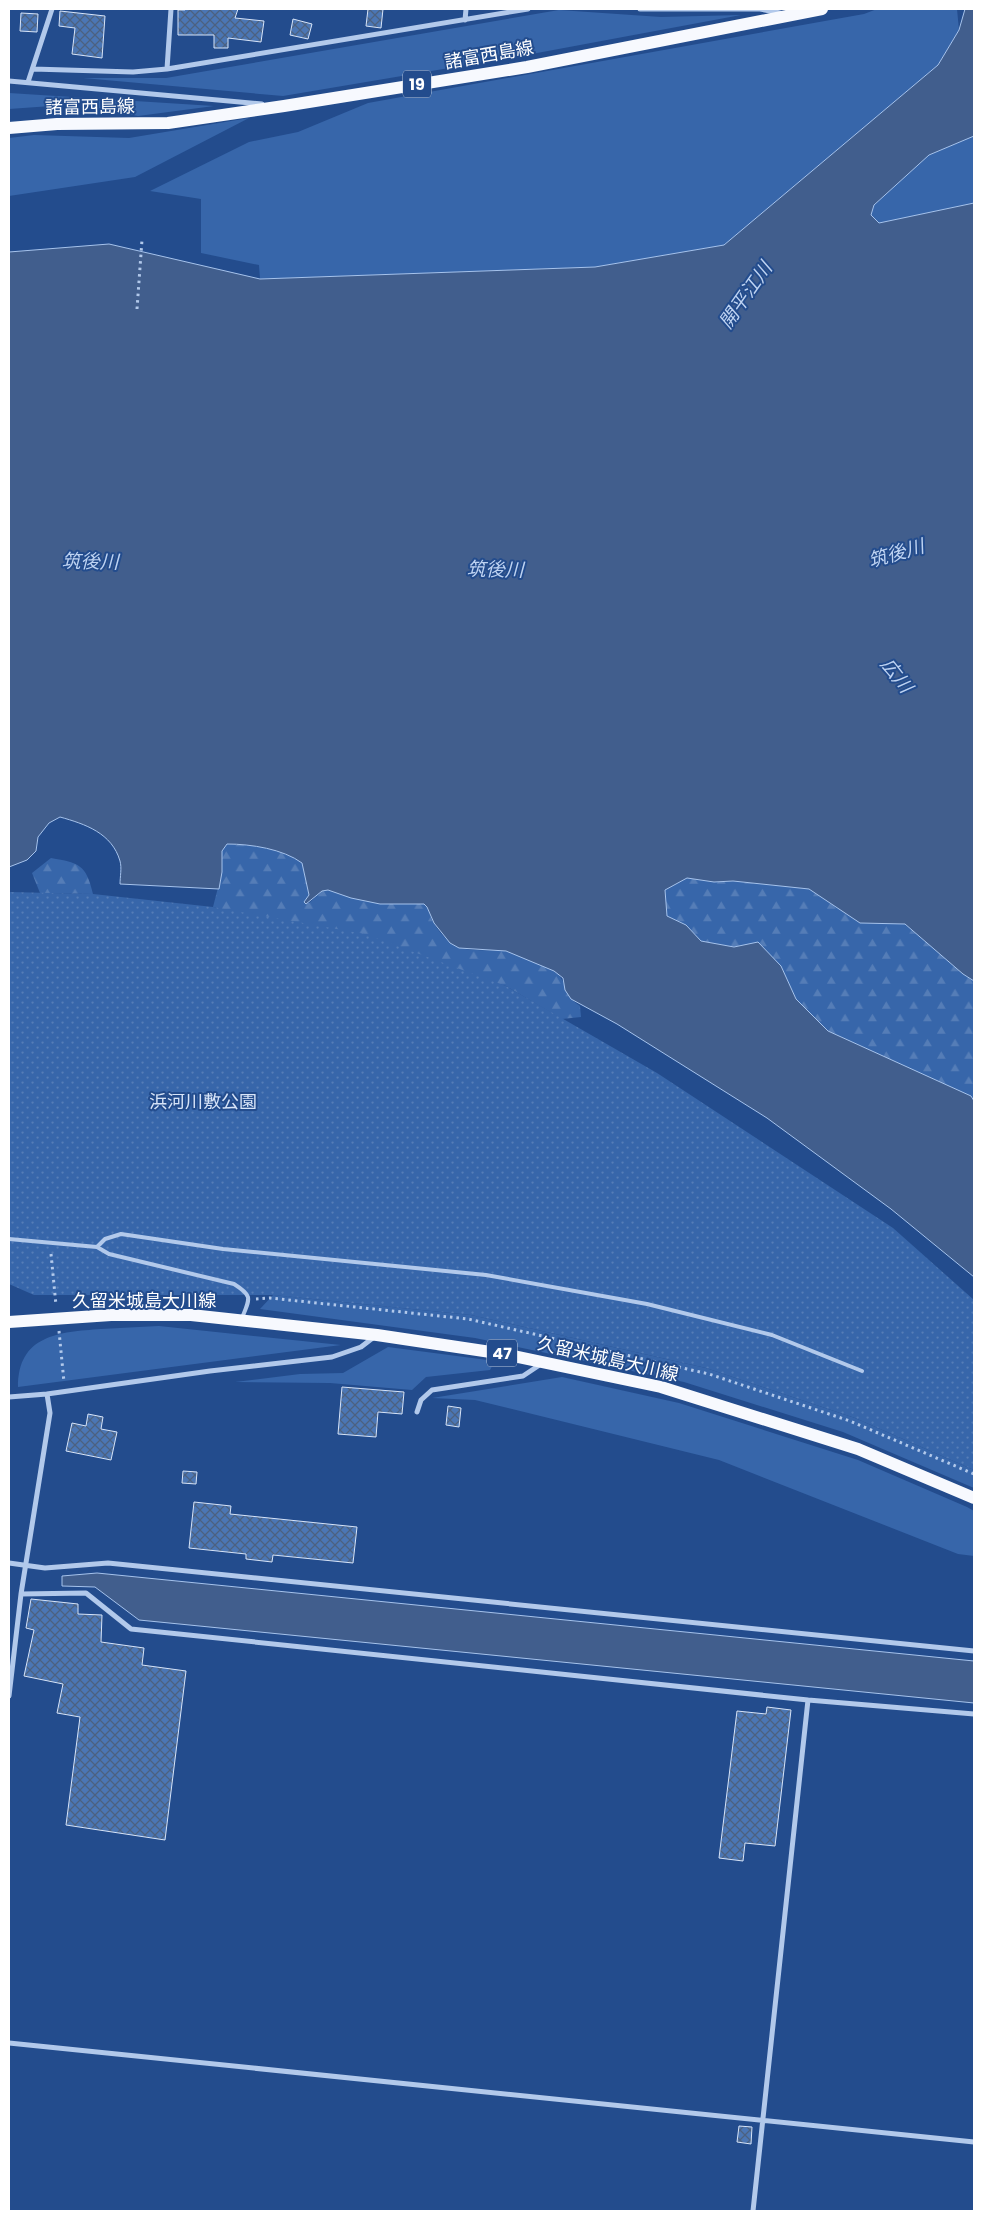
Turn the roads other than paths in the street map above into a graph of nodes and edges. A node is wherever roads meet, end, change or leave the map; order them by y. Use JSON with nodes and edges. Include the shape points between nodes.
{"nodes":[{"id":1,"x":52,"y":9,"type":"edge"},
{"id":2,"x":171,"y":9,"type":"edge"},
{"id":3,"x":466,"y":9,"type":"edge"},
{"id":4,"x":528,"y":9,"type":"edge"},
{"id":5,"x":640,"y":9,"type":"edge"},
{"id":6,"x":686,"y":9,"type":"edge"},
{"id":7,"x":822,"y":9,"type":"edge"},
{"id":8,"x":791,"y":16,"type":"junction"},
{"id":9,"x":465,"y":20,"type":"junction"},
{"id":10,"x":33,"y":69,"type":"junction"},
{"id":11,"x":167,"y":69,"type":"junction"},
{"id":12,"x":9,"y":81,"type":"edge"},
{"id":13,"x":28,"y":82,"type":"junction"},
{"id":14,"x":284,"y":106,"type":"junction"},
{"id":15,"x":9,"y":128,"type":"edge"},
{"id":16,"x":9,"y":1239,"type":"edge"},
{"id":17,"x":97,"y":1247,"type":"junction"},
{"id":18,"x":242,"y":1320,"type":"junction"},
{"id":19,"x":9,"y":1322,"type":"edge"},
{"id":20,"x":377,"y":1335,"type":"junction"},
{"id":21,"x":544,"y":1362,"type":"junction"},
{"id":22,"x":862,"y":1371,"type":"dead end"},
{"id":23,"x":47,"y":1394,"type":"junction"},
{"id":24,"x":9,"y":1397,"type":"edge"},
{"id":25,"x":417,"y":1412,"type":"dead end"},
{"id":26,"x":974,"y":1498,"type":"edge"},
{"id":27,"x":9,"y":1563,"type":"edge"},
{"id":28,"x":26,"y":1566,"type":"junction"},
{"id":29,"x":21,"y":1594,"type":"junction"},
{"id":30,"x":974,"y":1651,"type":"edge"},
{"id":31,"x":9,"y":1696,"type":"edge"},
{"id":32,"x":808,"y":1700,"type":"junction"},
{"id":33,"x":974,"y":1714,"type":"edge"},
{"id":34,"x":9,"y":2043,"type":"edge"},
{"id":35,"x":762,"y":2120,"type":"junction"},
{"id":36,"x":974,"y":2142,"type":"edge"},
{"id":37,"x":753,"y":2211,"type":"edge"}],
"edges":[{"from":1,"to":10,"type":"street"},
{"from":2,"to":11,"type":"street"},
{"from":3,"to":9,"type":"street"},
{"from":4,"to":9,"type":"street"},
{"from":5,"to":6,"type":"street"},
{"from":6,"to":8,"type":"street","via":[[760,9]]},
{"from":7,"to":8,"type":"main road","name":"諸富西島線","number":"19"},
{"from":8,"to":14,"type":"main road","name":"諸富西島線","number":"19","via":[[527,66]]},
{"from":9,"to":11,"type":"street"},
{"from":10,"to":11,"type":"street","via":[[133,72]]},
{"from":10,"to":13,"type":"street"},
{"from":12,"to":13,"type":"street"},
{"from":13,"to":14,"type":"street"},
{"from":14,"to":15,"type":"main road","name":"諸富西島線","number":"19","via":[[168,123]]},
{"from":16,"to":17,"type":"lane"},
{"from":17,"to":18,"type":"lane","via":[[109,1254],[234,1284],[247,1292],[249,1300]]},
{"from":17,"to":22,"type":"lane","via":[[104,1239],[121,1234],[223,1249],[486,1275],[647,1304],[772,1335]]},
{"from":18,"to":19,"type":"main road","name":"久留米城島大川線","number":"47","via":[[191,1314],[110,1315]]},
{"from":18,"to":20,"type":"main road","name":"久留米城島大川線","number":"47"},
{"from":20,"to":21,"type":"main road","name":"久留米城島大川線","number":"47"},
{"from":20,"to":23,"type":"street","via":[[361,1347],[332,1357]]},
{"from":21,"to":25,"type":"street","via":[[523,1376],[432,1390],[421,1400]]},
{"from":21,"to":26,"type":"main road","name":"久留米城島大川線","number":"47","via":[[661,1387],[858,1449]]},
{"from":23,"to":24,"type":"street"},
{"from":23,"to":28,"type":"street","via":[[50,1413]]},
{"from":27,"to":28,"type":"street"},
{"from":28,"to":29,"type":"street"},
{"from":28,"to":30,"type":"street","via":[[45,1568],[108,1563]]},
{"from":29,"to":31,"type":"street"},
{"from":29,"to":32,"type":"street","via":[[86,1593],[131,1629]]},
{"from":32,"to":33,"type":"street"},
{"from":32,"to":35,"type":"street"},
{"from":34,"to":35,"type":"street"},
{"from":35,"to":36,"type":"street"},
{"from":35,"to":37,"type":"street"}]}
